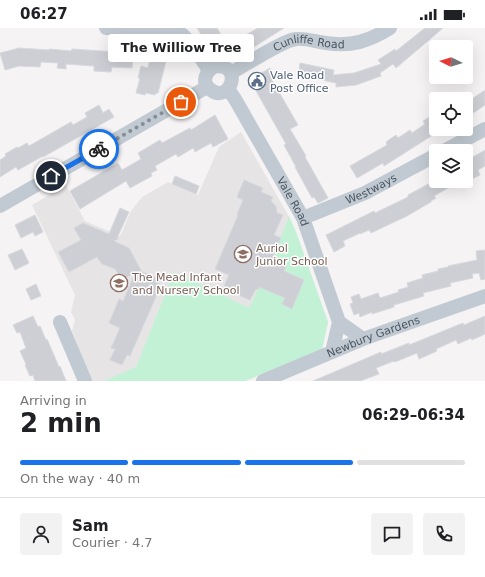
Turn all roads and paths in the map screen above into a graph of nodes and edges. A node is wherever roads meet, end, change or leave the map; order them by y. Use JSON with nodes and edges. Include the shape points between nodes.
{"nodes":[{"id":1,"x":106,"y":28,"type":"edge"},
{"id":2,"x":390,"y":28,"type":"edge"},
{"id":3,"x":301,"y":34,"type":"edge"},
{"id":4,"x":209,"y":70,"type":"junction"},
{"id":5,"x":231,"y":73,"type":"junction"},
{"id":6,"x":207,"y":87,"type":"junction"},
{"id":7,"x":228,"y":90,"type":"junction"},
{"id":8,"x":485,"y":129,"type":"edge"},
{"id":9,"x":457,"y":144,"type":"edge"},
{"id":10,"x":429,"y":159,"type":"edge"},
{"id":11,"x":0,"y":206,"type":"edge"},
{"id":12,"x":303,"y":218,"type":"junction"},
{"id":13,"x":485,"y":296,"type":"edge"},
{"id":14,"x":60,"y":322,"type":"dead end"},
{"id":15,"x":339,"y":322,"type":"junction"},
{"id":16,"x":363,"y":339,"type":"junction"},
{"id":17,"x":332,"y":352,"type":"junction"},
{"id":18,"x":85,"y":381,"type":"edge"},
{"id":19,"x":264,"y":381,"type":"edge"}],
"edges":[{"from":1,"to":4,"type":"street","via":[[164,30],[182,35]]},
{"from":2,"to":3,"type":"street","name":"Cunliffe Road","via":[[376,37],[344,44],[329,44]]},
{"from":3,"to":5,"type":"street","name":"Cunliffe Road"},
{"from":4,"to":5,"type":"street","via":[[220,66]]},
{"from":4,"to":6,"type":"street","via":[[205,78]]},
{"from":5,"to":7,"type":"street","via":[[232,80]]},
{"from":6,"to":7,"type":"street","via":[[218,93]]},
{"from":6,"to":11,"type":"street"},
{"from":7,"to":12,"type":"street","name":"Vale Road"},
{"from":8,"to":9,"type":"street"},
{"from":10,"to":12,"type":"street","name":"Westways","via":[[364,193]]},
{"from":12,"to":15,"type":"street","name":"Vale Road"},
{"from":13,"to":16,"type":"street","name":"Newbury Gardens"},
{"from":14,"to":18,"type":"street"},
{"from":15,"to":16,"type":"street"},
{"from":15,"to":17,"type":"street"},
{"from":16,"to":17,"type":"street","name":"Newbury Gardens"},
{"from":17,"to":19,"type":"street","name":"Newbury Gardens"}]}
